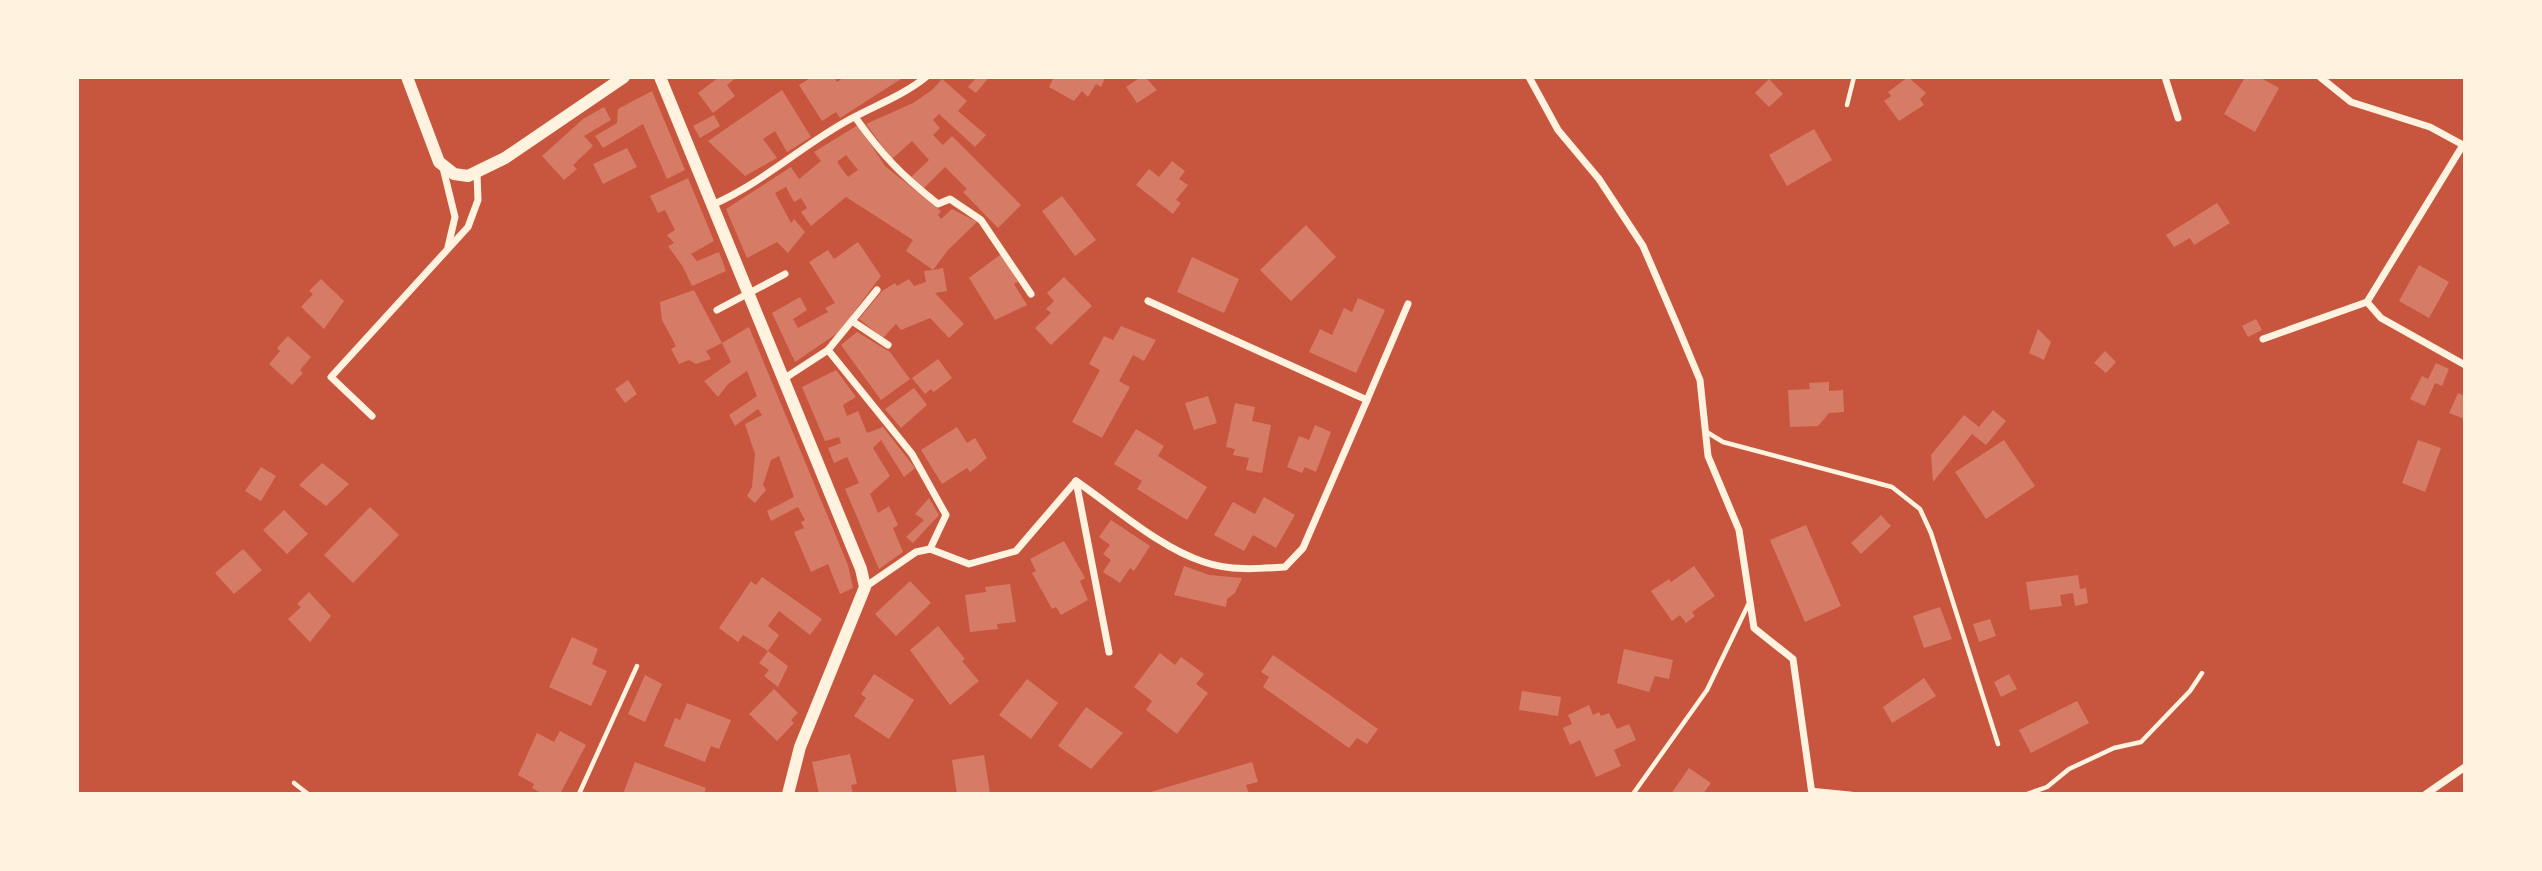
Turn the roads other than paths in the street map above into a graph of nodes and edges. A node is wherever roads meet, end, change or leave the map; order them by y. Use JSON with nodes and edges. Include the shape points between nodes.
{"nodes":[{"id":1,"x":407,"y":77,"type":"edge"},
{"id":2,"x":624,"y":77,"type":"edge"},
{"id":3,"x":660,"y":77,"type":"edge"},
{"id":4,"x":926,"y":77,"type":"edge"},
{"id":5,"x":1529,"y":77,"type":"edge"},
{"id":6,"x":1854,"y":77,"type":"edge"},
{"id":7,"x":2165,"y":77,"type":"edge"},
{"id":8,"x":2320,"y":77,"type":"edge"},
{"id":9,"x":1847,"y":105,"type":"dead end"},
{"id":10,"x":855,"y":117,"type":"junction"},
{"id":11,"x":2178,"y":118,"type":"dead end"},
{"id":12,"x":2464,"y":145,"type":"edge"},
{"id":13,"x":443,"y":168,"type":"junction"},
{"id":14,"x":477,"y":174,"type":"junction"},
{"id":15,"x":712,"y":205,"type":"junction"},
{"id":16,"x":447,"y":251,"type":"junction"},
{"id":17,"x":785,"y":274,"type":"dead end"},
{"id":18,"x":877,"y":290,"type":"dead end"},
{"id":19,"x":748,"y":294,"type":"junction"},
{"id":20,"x":1031,"y":294,"type":"dead end"},
{"id":21,"x":1148,"y":301,"type":"dead end"},
{"id":22,"x":2367,"y":302,"type":"junction"},
{"id":23,"x":1408,"y":304,"type":"dead end"},
{"id":24,"x":717,"y":310,"type":"dead end"},
{"id":25,"x":852,"y":321,"type":"junction"},
{"id":26,"x":2263,"y":339,"type":"dead end"},
{"id":27,"x":888,"y":345,"type":"dead end"},
{"id":28,"x":828,"y":350,"type":"junction"},
{"id":29,"x":2465,"y":365,"type":"edge"},
{"id":30,"x":782,"y":380,"type":"junction"},
{"id":31,"x":1367,"y":400,"type":"junction"},
{"id":32,"x":372,"y":416,"type":"dead end"},
{"id":33,"x":1704,"y":430,"type":"junction"},
{"id":34,"x":1076,"y":481,"type":"junction"},
{"id":35,"x":930,"y":549,"type":"junction"},
{"id":36,"x":865,"y":587,"type":"junction"},
{"id":37,"x":1748,"y":605,"type":"junction"},
{"id":38,"x":1109,"y":652,"type":"dead end"},
{"id":39,"x":637,"y":666,"type":"dead end"},
{"id":40,"x":2202,"y":673,"type":"dead end"},
{"id":41,"x":1998,"y":744,"type":"dead end"},
{"id":42,"x":2465,"y":767,"type":"edge"},
{"id":43,"x":294,"y":783,"type":"dead end"},
{"id":44,"x":2047,"y":787,"type":"junction"},
{"id":45,"x":1812,"y":792,"type":"edge"},
{"id":46,"x":308,"y":794,"type":"edge"},
{"id":47,"x":579,"y":794,"type":"edge"},
{"id":48,"x":788,"y":794,"type":"edge"},
{"id":49,"x":1633,"y":794,"type":"edge"},
{"id":50,"x":1852,"y":794,"type":"edge"},
{"id":51,"x":2026,"y":794,"type":"edge"},
{"id":52,"x":2050,"y":794,"type":"edge"},
{"id":53,"x":2426,"y":794,"type":"edge"}],
"edges":[{"from":1,"to":13,"type":"main road"},
{"from":2,"to":14,"type":"main road"},
{"from":3,"to":15,"type":"main road"},
{"from":4,"to":10,"type":"street","via":[[893,100]]},
{"from":5,"to":33,"type":"street","via":[[1558,130],[1599,179],[1643,246],[1700,380]]},
{"from":6,"to":9,"type":"lane"},
{"from":7,"to":11,"type":"street"},
{"from":8,"to":12,"type":"street","via":[[2351,102],[2430,127]]},
{"from":10,"to":15,"type":"street","via":[[749,189]]},
{"from":10,"to":20,"type":"street","via":[[888,162],[908,180],[938,204],[950,199],[981,220]]},
{"from":12,"to":22,"type":"street"},
{"from":13,"to":14,"type":"main road","via":[[459,176]]},
{"from":13,"to":16,"type":"street","via":[[455,217]]},
{"from":14,"to":16,"type":"street","via":[[478,200],[468,227]]},
{"from":15,"to":19,"type":"main road"},
{"from":16,"to":32,"type":"street","via":[[331,377]]},
{"from":17,"to":19,"type":"street"},
{"from":18,"to":25,"type":"street"},
{"from":19,"to":24,"type":"street"},
{"from":19,"to":30,"type":"main road"},
{"from":21,"to":31,"type":"street"},
{"from":22,"to":26,"type":"street"},
{"from":22,"to":29,"type":"street","via":[[2381,318]]},
{"from":23,"to":31,"type":"street"},
{"from":25,"to":27,"type":"street"},
{"from":25,"to":28,"type":"street"},
{"from":28,"to":30,"type":"street"},
{"from":28,"to":35,"type":"street","via":[[912,454],[946,515]]},
{"from":30,"to":36,"type":"main road","via":[[820,465]]},
{"from":31,"to":34,"type":"street","via":[[1303,548],[1285,567],[1245,570],[1193,558]]},
{"from":33,"to":37,"type":"street","via":[[1708,456],[1739,530]]},
{"from":33,"to":41,"type":"lane","via":[[1723,442],[1892,487],[1920,509]]},
{"from":34,"to":35,"type":"street","via":[[1016,551],[969,564]]},
{"from":34,"to":38,"type":"street"},
{"from":35,"to":36,"type":"street","via":[[916,552]]},
{"from":36,"to":48,"type":"main road","via":[[800,747]]},
{"from":37,"to":45,"type":"street","via":[[1754,628],[1793,659]]},
{"from":37,"to":49,"type":"lane","via":[[1707,690]]},
{"from":39,"to":47,"type":"lane"},
{"from":40,"to":44,"type":"lane","via":[[2141,742],[2114,748],[2069,769]]},
{"from":42,"to":53,"type":"street"},
{"from":43,"to":46,"type":"lane"},
{"from":44,"to":51,"type":"lane"},
{"from":44,"to":52,"type":"lane"},
{"from":45,"to":50,"type":"lane"}]}
